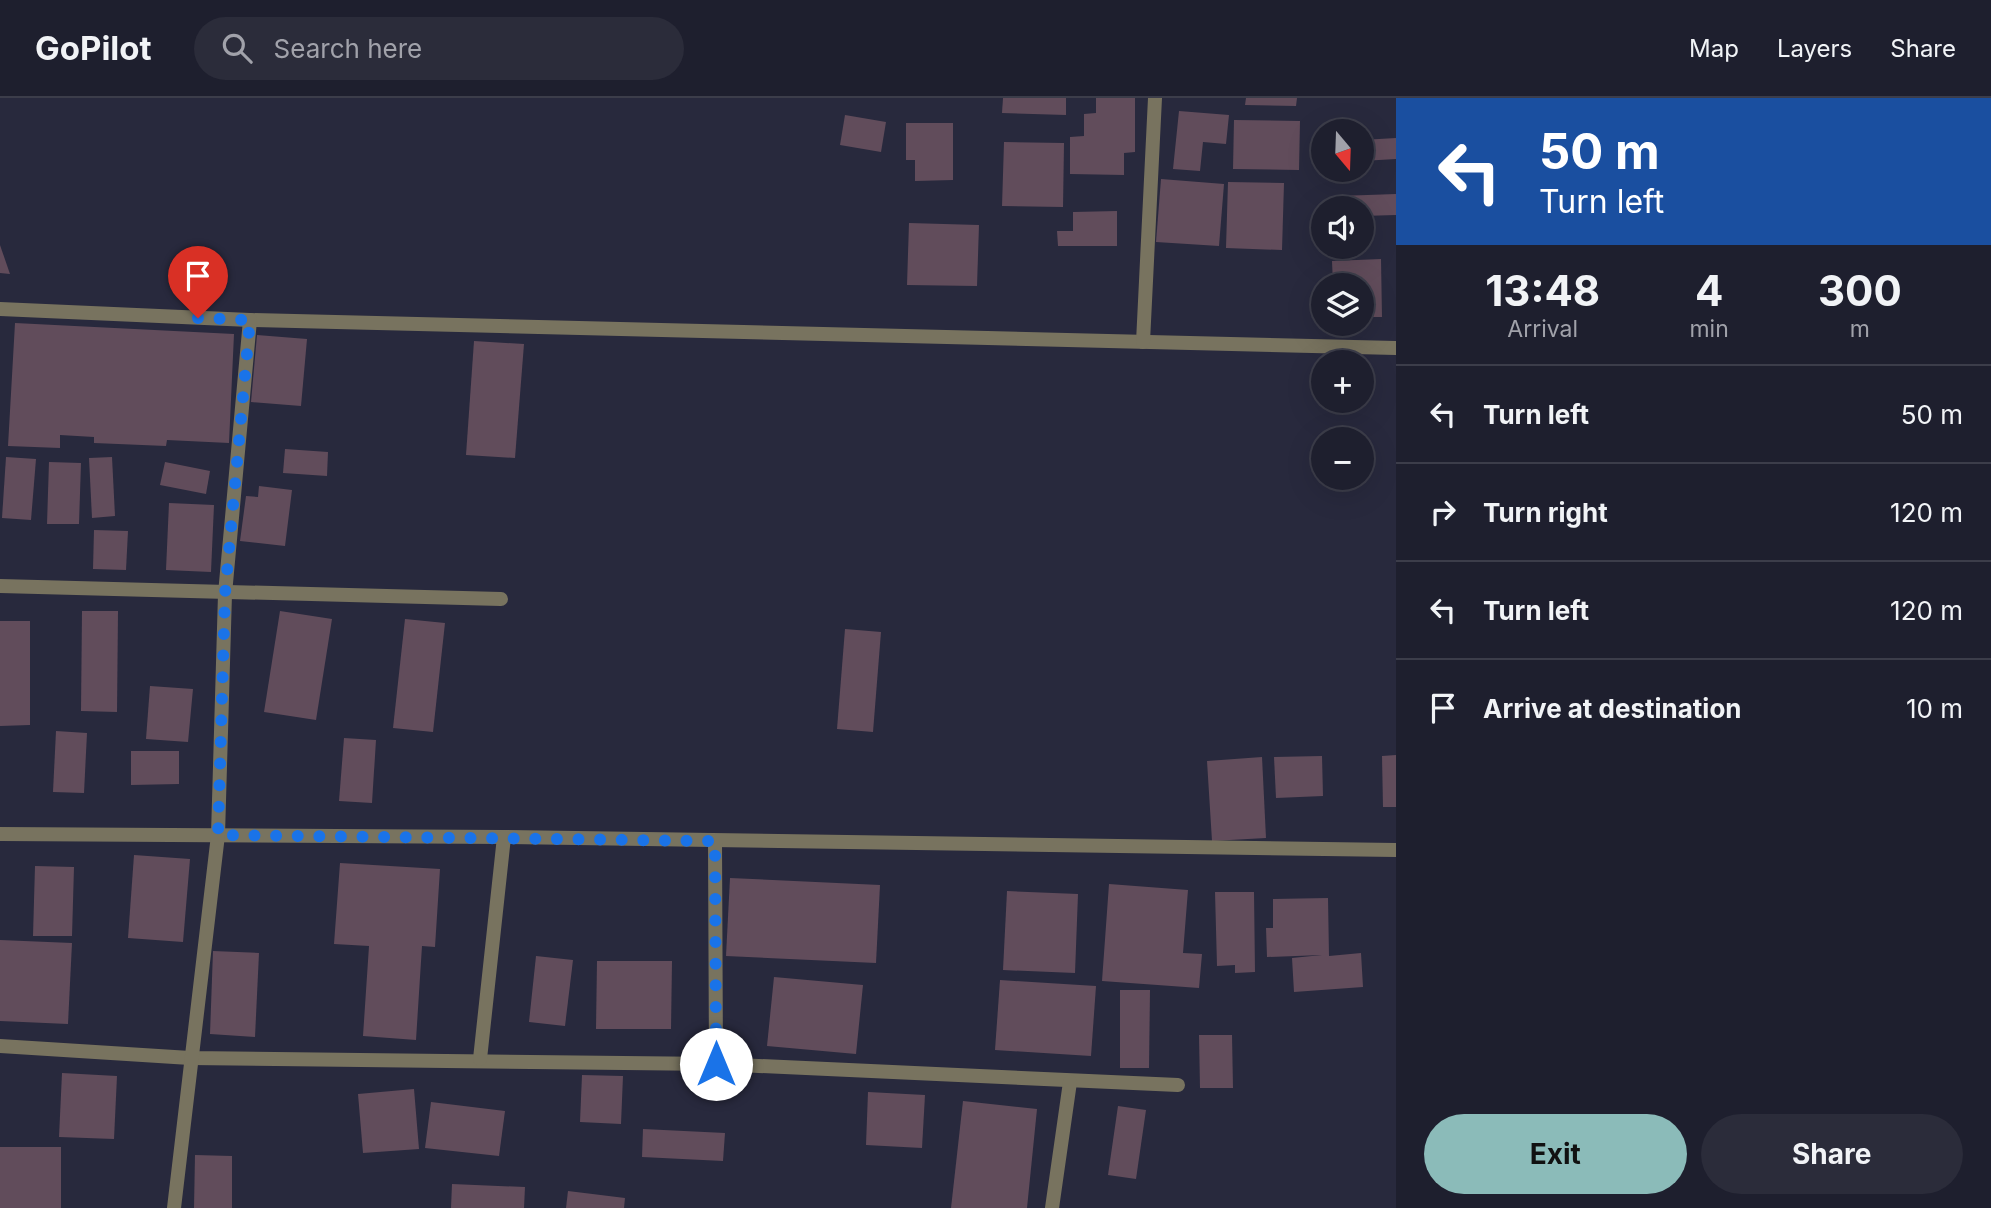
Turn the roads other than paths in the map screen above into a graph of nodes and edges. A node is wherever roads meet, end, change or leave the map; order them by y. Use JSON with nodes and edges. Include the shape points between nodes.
{"nodes":[{"id":1,"x":1155,"y":98,"type":"edge"},
{"id":2,"x":0,"y":309,"type":"edge"},
{"id":3,"x":250,"y":320,"type":"junction"},
{"id":4,"x":1143,"y":342,"type":"junction"},
{"id":5,"x":1396,"y":348,"type":"edge"},
{"id":6,"x":0,"y":586,"type":"edge"},
{"id":7,"x":225,"y":594,"type":"junction"},
{"id":8,"x":501,"y":599,"type":"dead end"},
{"id":9,"x":0,"y":834,"type":"edge"},
{"id":10,"x":218,"y":835,"type":"junction"},
{"id":11,"x":504,"y":837,"type":"junction"},
{"id":12,"x":715,"y":841,"type":"junction"},
{"id":13,"x":1396,"y":850,"type":"edge"},
{"id":14,"x":0,"y":1046,"type":"edge"},
{"id":15,"x":190,"y":1058,"type":"junction"},
{"id":16,"x":480,"y":1059,"type":"junction"},
{"id":17,"x":716,"y":1064,"type":"junction"},
{"id":18,"x":1070,"y":1082,"type":"junction"},
{"id":19,"x":1178,"y":1085,"type":"dead end"},
{"id":20,"x":174,"y":1208,"type":"edge"},
{"id":21,"x":1052,"y":1208,"type":"edge"}],
"edges":[{"from":1,"to":4,"type":"street"},
{"from":2,"to":3,"type":"street"},
{"from":3,"to":4,"type":"street"},
{"from":3,"to":7,"type":"street"},
{"from":4,"to":5,"type":"street"},
{"from":6,"to":7,"type":"street"},
{"from":7,"to":8,"type":"street"},
{"from":7,"to":10,"type":"street"},
{"from":9,"to":10,"type":"street"},
{"from":10,"to":11,"type":"street"},
{"from":10,"to":15,"type":"street"},
{"from":11,"to":12,"type":"street"},
{"from":11,"to":16,"type":"street"},
{"from":12,"to":13,"type":"street"},
{"from":12,"to":17,"type":"street"},
{"from":14,"to":15,"type":"street"},
{"from":15,"to":16,"type":"street"},
{"from":15,"to":20,"type":"street"},
{"from":16,"to":17,"type":"street"},
{"from":17,"to":18,"type":"street"},
{"from":18,"to":19,"type":"street"},
{"from":18,"to":21,"type":"street"}]}
